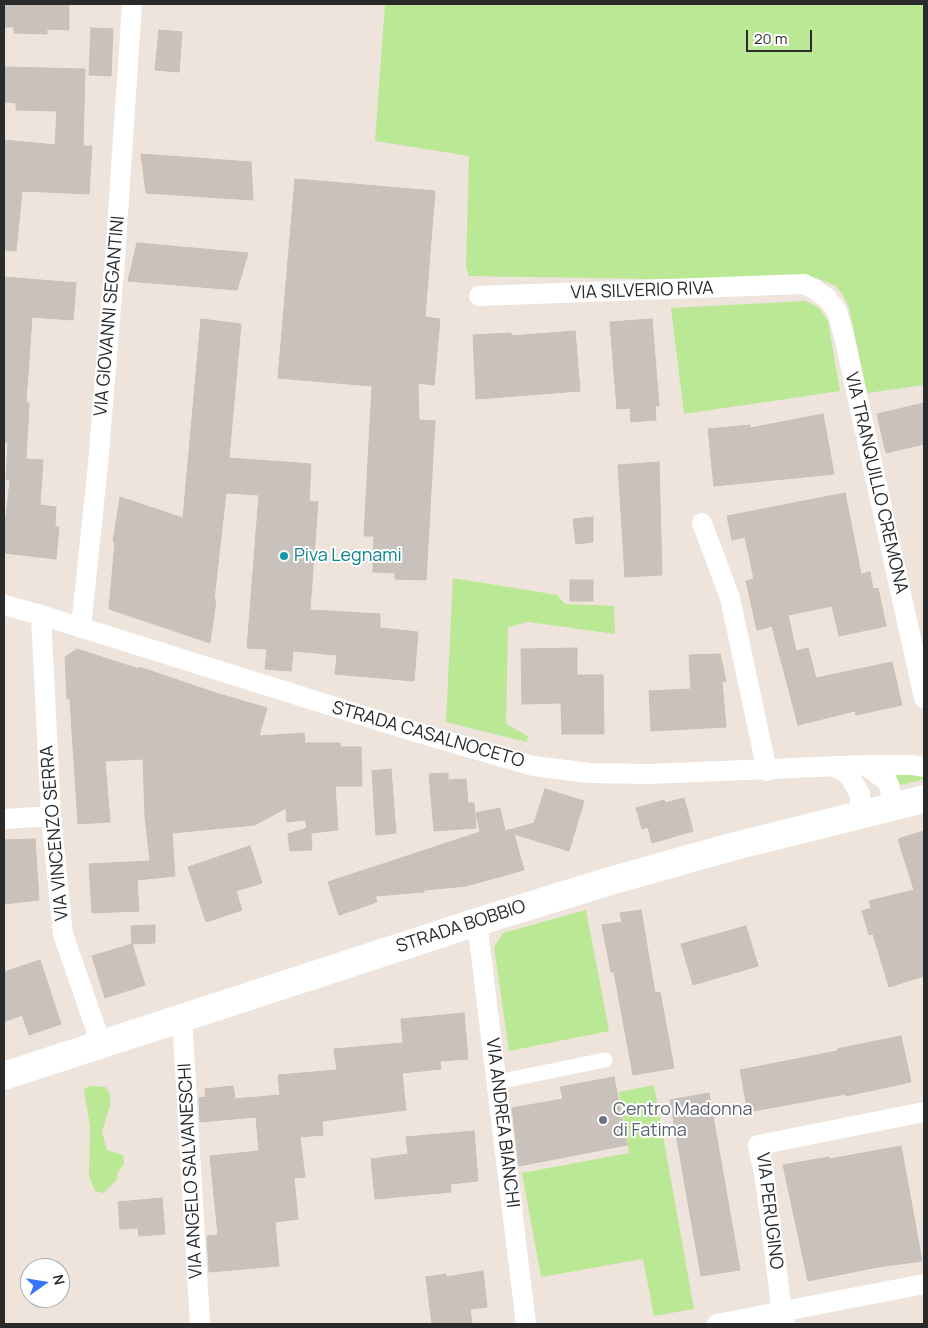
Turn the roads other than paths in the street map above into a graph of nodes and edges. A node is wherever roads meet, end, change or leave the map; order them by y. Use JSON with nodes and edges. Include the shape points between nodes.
{"nodes":[{"id":1,"x":132,"y":4,"type":"edge"},
{"id":2,"x":804,"y":284,"type":"joint"},
{"id":3,"x":479,"y":296,"type":"dead end"},
{"id":4,"x":702,"y":523,"type":"dead end"},
{"id":5,"x":4,"y":606,"type":"edge"},
{"id":6,"x":41,"y":615,"type":"junction"},
{"id":7,"x":81,"y":628,"type":"junction"},
{"id":8,"x":924,"y":698,"type":"edge"},
{"id":9,"x":866,"y":765,"type":"junction"},
{"id":10,"x":833,"y":766,"type":"junction"},
{"id":11,"x":924,"y":767,"type":"edge"},
{"id":12,"x":767,"y":771,"type":"junction"},
{"id":13,"x":924,"y":799,"type":"edge"},
{"id":14,"x":894,"y":806,"type":"junction"},
{"id":15,"x":860,"y":815,"type":"junction"},
{"id":16,"x":51,"y":816,"type":"junction"},
{"id":17,"x":4,"y":819,"type":"edge"},
{"id":18,"x":477,"y":922,"type":"junction"},
{"id":19,"x":182,"y":1018,"type":"junction"},
{"id":20,"x":101,"y":1044,"type":"junction"},
{"id":21,"x":606,"y":1060,"type":"dead end"},
{"id":22,"x":4,"y":1076,"type":"edge"},
{"id":23,"x":497,"y":1082,"type":"junction"},
{"id":24,"x":924,"y":1112,"type":"edge"},
{"id":25,"x":924,"y":1284,"type":"edge"},
{"id":26,"x":783,"y":1318,"type":"edge"},
{"id":27,"x":200,"y":1324,"type":"edge"},
{"id":28,"x":526,"y":1324,"type":"edge"},
{"id":29,"x":717,"y":1324,"type":"edge"}],
"edges":[{"from":1,"to":7,"type":"street","name":"VIA GIOVANNI SEGANTINI","via":[[116,249]]},
{"from":2,"to":3,"type":"street","name":"VIA SILVERIO RIVA"},
{"from":2,"to":8,"type":"street","name":"VIA TRANQUILLO CREMONA","via":[[827,298],[837,311]]},
{"from":4,"to":12,"type":"street","via":[[730,598]]},
{"from":5,"to":6,"type":"street","name":"STRADA CASALNOCETO"},
{"from":6,"to":7,"type":"street","name":"STRADA CASALNOCETO"},
{"from":6,"to":16,"type":"street","name":"VIA VINCENZO SERRA"},
{"from":7,"to":12,"type":"street","name":"STRADA CASALNOCETO","via":[[534,766],[590,773]]},
{"from":9,"to":10,"type":"street","name":"STRADA CASALNOCETO"},
{"from":9,"to":11,"type":"street","name":"STRADA CASALNOCETO"},
{"from":9,"to":14,"type":"street","via":[[888,782]]},
{"from":10,"to":12,"type":"street","name":"STRADA CASALNOCETO"},
{"from":10,"to":15,"type":"street","via":[[848,774],[860,794]]},
{"from":13,"to":14,"type":"main road","name":"STRADA BOBBIO"},
{"from":14,"to":15,"type":"main road","name":"STRADA BOBBIO"},
{"from":15,"to":18,"type":"main road","name":"STRADA BOBBIO","via":[[731,847]]},
{"from":16,"to":17,"type":"street"},
{"from":16,"to":20,"type":"street","name":"VIA VINCENZO SERRA","via":[[63,934]]},
{"from":18,"to":19,"type":"main road","name":"STRADA BOBBIO"},
{"from":18,"to":23,"type":"street","name":"VIA ANDREA BIANCHI"},
{"from":19,"to":20,"type":"main road","name":"STRADA BOBBIO"},
{"from":19,"to":27,"type":"street","name":"VIA ANGELO SALVANESCHI"},
{"from":20,"to":22,"type":"main road","name":"STRADA BOBBIO"},
{"from":21,"to":23,"type":"street"},
{"from":23,"to":28,"type":"street","name":"VIA ANDREA BIANCHI"},
{"from":24,"to":26,"type":"street","name":"VIA PERUGINO","via":[[758,1145]]},
{"from":25,"to":26,"type":"street"},
{"from":26,"to":29,"type":"street"}]}
